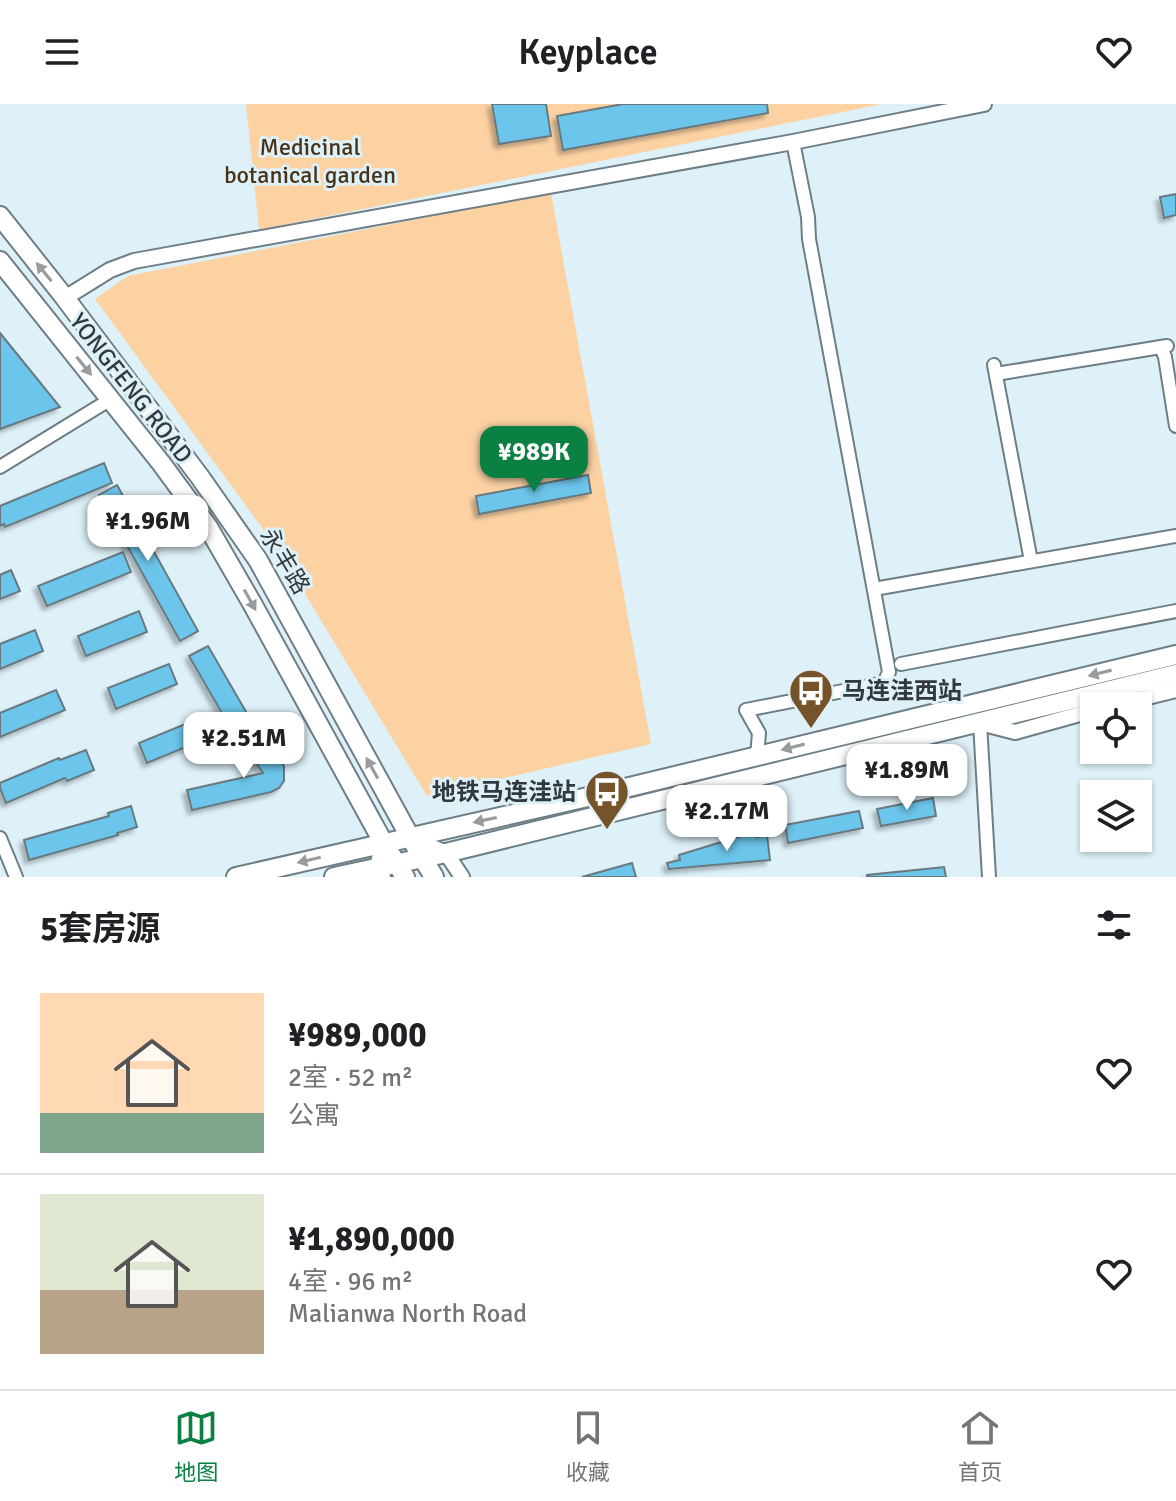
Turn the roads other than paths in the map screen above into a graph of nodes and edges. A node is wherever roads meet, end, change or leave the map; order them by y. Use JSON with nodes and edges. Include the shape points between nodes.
{"nodes":[{"id":1,"x":984,"y":104,"type":"edge"},
{"id":2,"x":793,"y":142,"type":"junction"},
{"id":3,"x":0,"y":216,"type":"edge"},
{"id":4,"x":0,"y":261,"type":"edge"},
{"id":5,"x":65,"y":298,"type":"junction"},
{"id":6,"x":111,"y":399,"type":"junction"},
{"id":7,"x":1176,"y":426,"type":"edge"},
{"id":8,"x":0,"y":467,"type":"edge"},
{"id":9,"x":1176,"y":536,"type":"edge"},
{"id":10,"x":1031,"y":561,"type":"junction"},
{"id":11,"x":874,"y":589,"type":"junction"},
{"id":12,"x":1176,"y":611,"type":"edge"},
{"id":13,"x":1176,"y":655,"type":"edge"},
{"id":14,"x":901,"y":664,"type":"dead end"},
{"id":15,"x":1176,"y":674,"type":"edge"},
{"id":16,"x":1176,"y":690,"type":"edge"},
{"id":17,"x":1152,"y":696,"type":"edge"},
{"id":18,"x":1080,"y":714,"type":"edge"},
{"id":19,"x":980,"y":723,"type":"junction"},
{"id":20,"x":757,"y":756,"type":"junction"},
{"id":21,"x":410,"y":837,"type":"junction"},
{"id":22,"x":0,"y":838,"type":"edge"},
{"id":23,"x":383,"y":842,"type":"junction"},
{"id":24,"x":446,"y":853,"type":"junction"},
{"id":25,"x":422,"y":859,"type":"junction"},
{"id":26,"x":390,"y":871,"type":"edge"},
{"id":27,"x":16,"y":877,"type":"edge"},
{"id":28,"x":236,"y":877,"type":"edge"},
{"id":29,"x":334,"y":877,"type":"edge"},
{"id":30,"x":434,"y":877,"type":"edge"},
{"id":31,"x":462,"y":877,"type":"edge"},
{"id":32,"x":989,"y":877,"type":"edge"}],
"edges":[{"from":1,"to":2,"type":"street"},
{"from":2,"to":5,"type":"street","via":[[134,261]]},
{"from":2,"to":11,"type":"street"},
{"from":5,"to":3,"type":"main road","name":"永丰路","one_way":true},
{"from":4,"to":6,"type":"main road","name":"YONGFENG ROAD","one_way":true},
{"from":21,"to":5,"type":"main road","name":"永丰路","one_way":true,"via":[[258,560]]},
{"from":6,"to":8,"type":"street"},
{"from":6,"to":23,"type":"main road","name":"YONGFENG ROAD","one_way":true,"via":[[208,527]]},
{"from":7,"to":10,"type":"street","via":[[1164,346],[995,370]]},
{"from":9,"to":10,"type":"street"},
{"from":10,"to":11,"type":"street"},
{"from":11,"to":20,"type":"street","via":[[889,672],[884,683],[746,710],[759,733]]},
{"from":12,"to":14,"type":"street"},
{"from":13,"to":20,"type":"main road","one_way":true},
{"from":15,"to":19,"type":"main road"},
{"from":16,"to":17,"type":"street"},
{"from":18,"to":19,"type":"street","via":[[1015,732]]},
{"from":19,"to":24,"type":"main road"},
{"from":19,"to":32,"type":"street"},
{"from":20,"to":21,"type":"main road","one_way":true},
{"from":21,"to":23,"type":"main road"},
{"from":21,"to":24,"type":"street"},
{"from":21,"to":25,"type":"main road","name":"永丰路"},
{"from":22,"to":27,"type":"street"},
{"from":23,"to":26,"type":"main road","name":"YONGFENG ROAD"},
{"from":23,"to":28,"type":"main road","one_way":true},
{"from":24,"to":25,"type":"main road"},
{"from":24,"to":31,"type":"street"},
{"from":25,"to":26,"type":"main road"},
{"from":25,"to":30,"type":"main road","name":"永丰路"},
{"from":26,"to":29,"type":"main road"}]}
